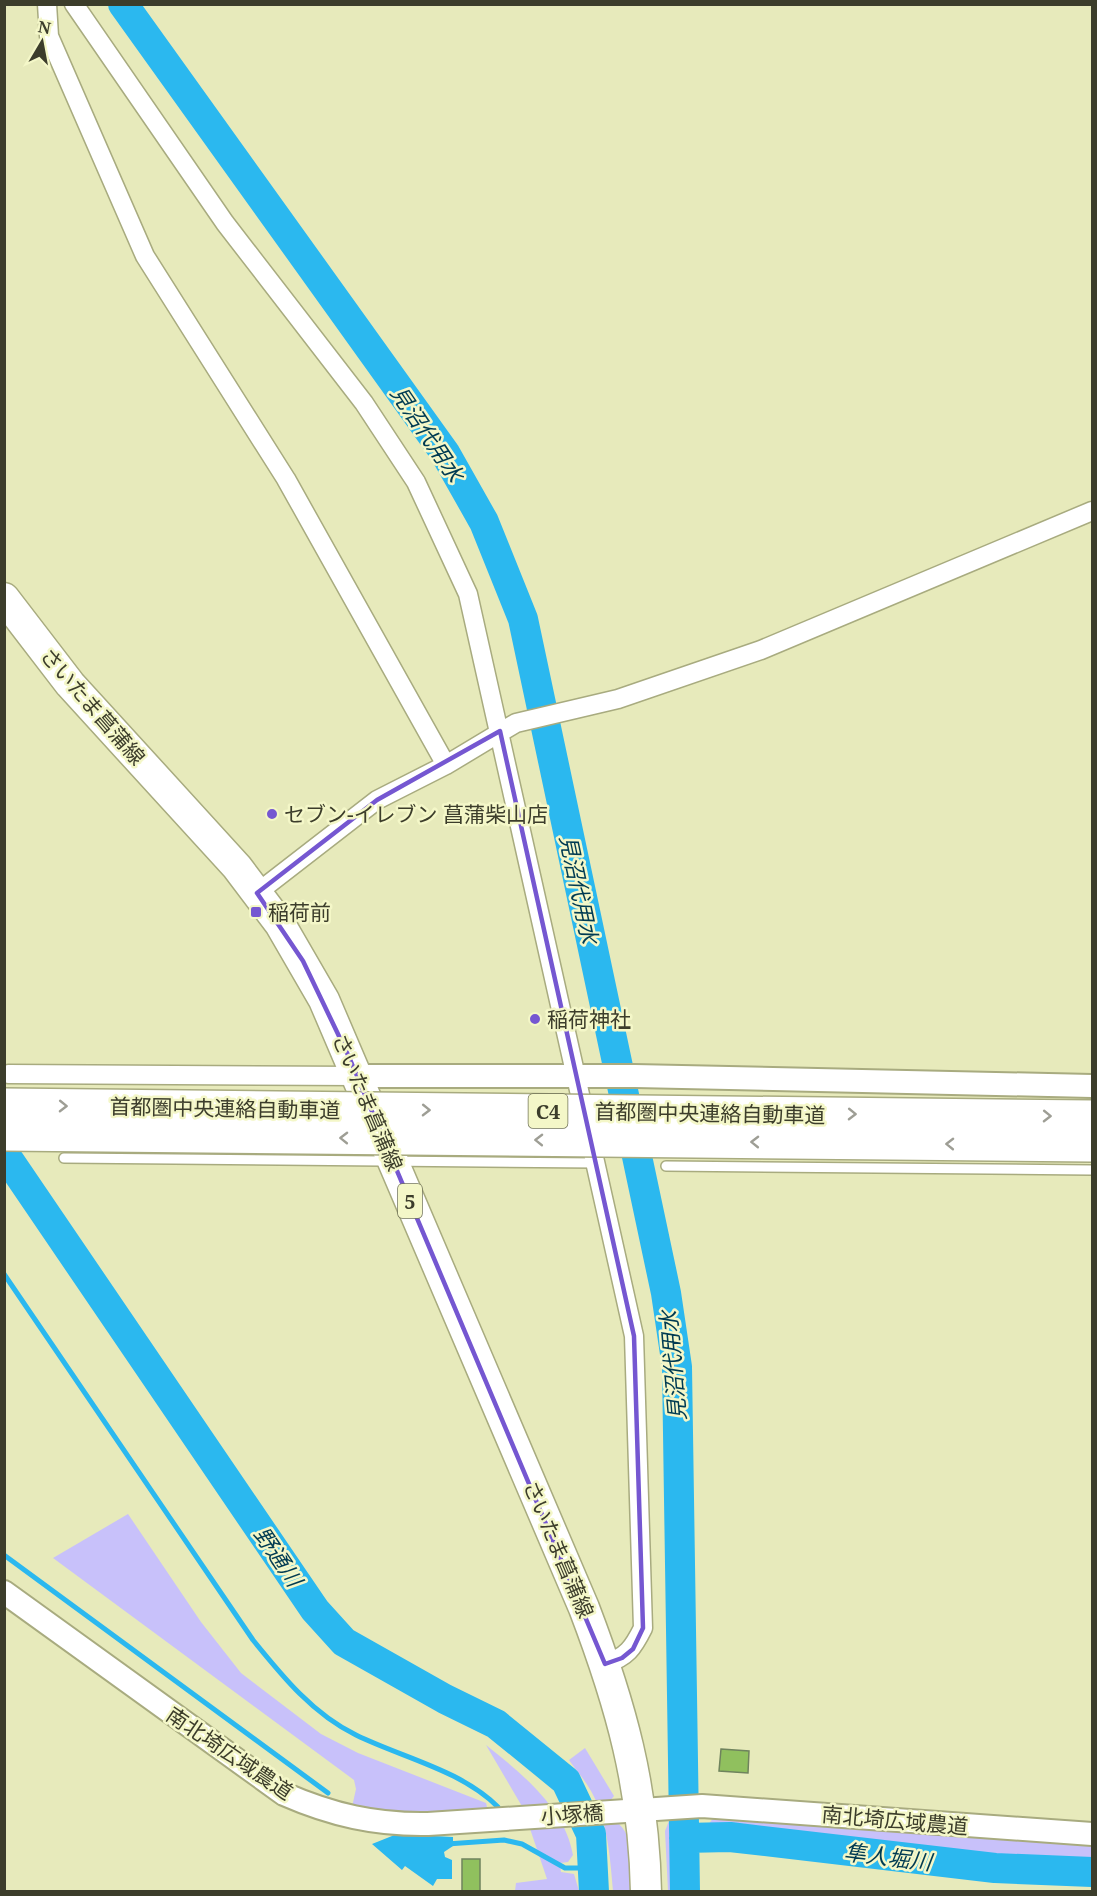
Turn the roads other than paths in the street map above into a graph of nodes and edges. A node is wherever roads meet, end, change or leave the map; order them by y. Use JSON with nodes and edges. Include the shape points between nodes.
{"nodes":[{"id":1,"x":47,"y":4,"type":"edge"},
{"id":2,"x":74,"y":4,"type":"edge"},
{"id":3,"x":1092,"y":511,"type":"edge"},
{"id":4,"x":4,"y":598,"type":"edge"},
{"id":5,"x":508,"y":727,"type":"junction"},
{"id":6,"x":446,"y":765,"type":"junction"},
{"id":7,"x":257,"y":893,"type":"junction"},
{"id":8,"x":358,"y":1076,"type":"junction"},
{"id":9,"x":578,"y":1077,"type":"junction"},
{"id":10,"x":1092,"y":1086,"type":"edge"},
{"id":11,"x":6,"y":1090,"type":"edge"},
{"id":12,"x":985,"y":1094,"type":"junction"},
{"id":13,"x":1092,"y":1117,"type":"edge"},
{"id":14,"x":985,"y":1126,"type":"dead end"},
{"id":15,"x":4,"y":1134,"type":"edge"},
{"id":16,"x":984,"y":1136,"type":"dead end"},
{"id":17,"x":1092,"y":1145,"type":"edge"},
{"id":18,"x":64,"y":1158,"type":"dead end"},
{"id":19,"x":393,"y":1161,"type":"junction"},
{"id":20,"x":596,"y":1163,"type":"junction"},
{"id":21,"x":666,"y":1166,"type":"dead end"},
{"id":22,"x":984,"y":1168,"type":"junction"},
{"id":23,"x":1092,"y":1170,"type":"edge"},
{"id":24,"x":4,"y":1592,"type":"edge"},
{"id":25,"x":605,"y":1664,"type":"junction"},
{"id":26,"x":630,"y":1809,"type":"junction"},
{"id":27,"x":526,"y":1817,"type":"joint"},
{"id":28,"x":1092,"y":1834,"type":"edge"},
{"id":29,"x":646,"y":1892,"type":"edge"}],
"edges":[{"from":1,"to":6,"type":"street","via":[[49,36],[145,256],[286,479]]},
{"from":2,"to":5,"type":"street","via":[[225,223],[364,403],[416,482],[468,594]]},
{"from":3,"to":5,"type":"street","via":[[761,650],[618,699]]},
{"from":4,"to":7,"type":"main road","name":"さいたま菖蒲線","number":"5","via":[[70,684],[213,839]]},
{"from":5,"to":6,"type":"street"},
{"from":5,"to":9,"type":"street"},
{"from":6,"to":7,"type":"street","via":[[377,800]]},
{"from":7,"to":8,"type":"main road","name":"さいたま菖蒲線","number":"5","via":[[303,961]]},
{"from":8,"to":9,"type":"street"},
{"from":8,"to":11,"type":"street"},
{"from":8,"to":19,"type":"main road","name":"さいたま菖蒲線","number":"5"},
{"from":9,"to":12,"type":"street"},
{"from":9,"to":20,"type":"street"},
{"from":10,"to":12,"type":"street"},
{"from":11,"to":13,"type":"highway","name":"首都圏中央連絡自動車道","number":"C4","one_way":true,"bridge":true},
{"from":12,"to":14,"type":"lane"},
{"from":17,"to":15,"type":"highway","name":"首都圏中央連絡自動車道","number":"C4","one_way":true,"bridge":true},
{"from":16,"to":22,"type":"lane"},
{"from":18,"to":19,"type":"lane"},
{"from":19,"to":20,"type":"lane"},
{"from":19,"to":25,"type":"main road","name":"さいたま菖蒲線","number":"5"},
{"from":20,"to":25,"type":"street","via":[[634,1336],[643,1628],[633,1649],[621,1659]]},
{"from":21,"to":22,"type":"lane"},
{"from":22,"to":23,"type":"lane"},
{"from":24,"to":27,"type":"street","name":"南北埼広域農道","via":[[253,1773],[284,1794],[314,1807],[395,1824]]},
{"from":25,"to":26,"type":"main road","name":"さいたま菖蒲線","number":"5","via":[[626,1733]]},
{"from":26,"to":27,"type":"street","name":"小塚橋"},
{"from":26,"to":28,"type":"street","name":"南北埼広域農道","via":[[698,1806]]},
{"from":26,"to":29,"type":"main road","name":"さいたま菖蒲線","number":"5"}]}
